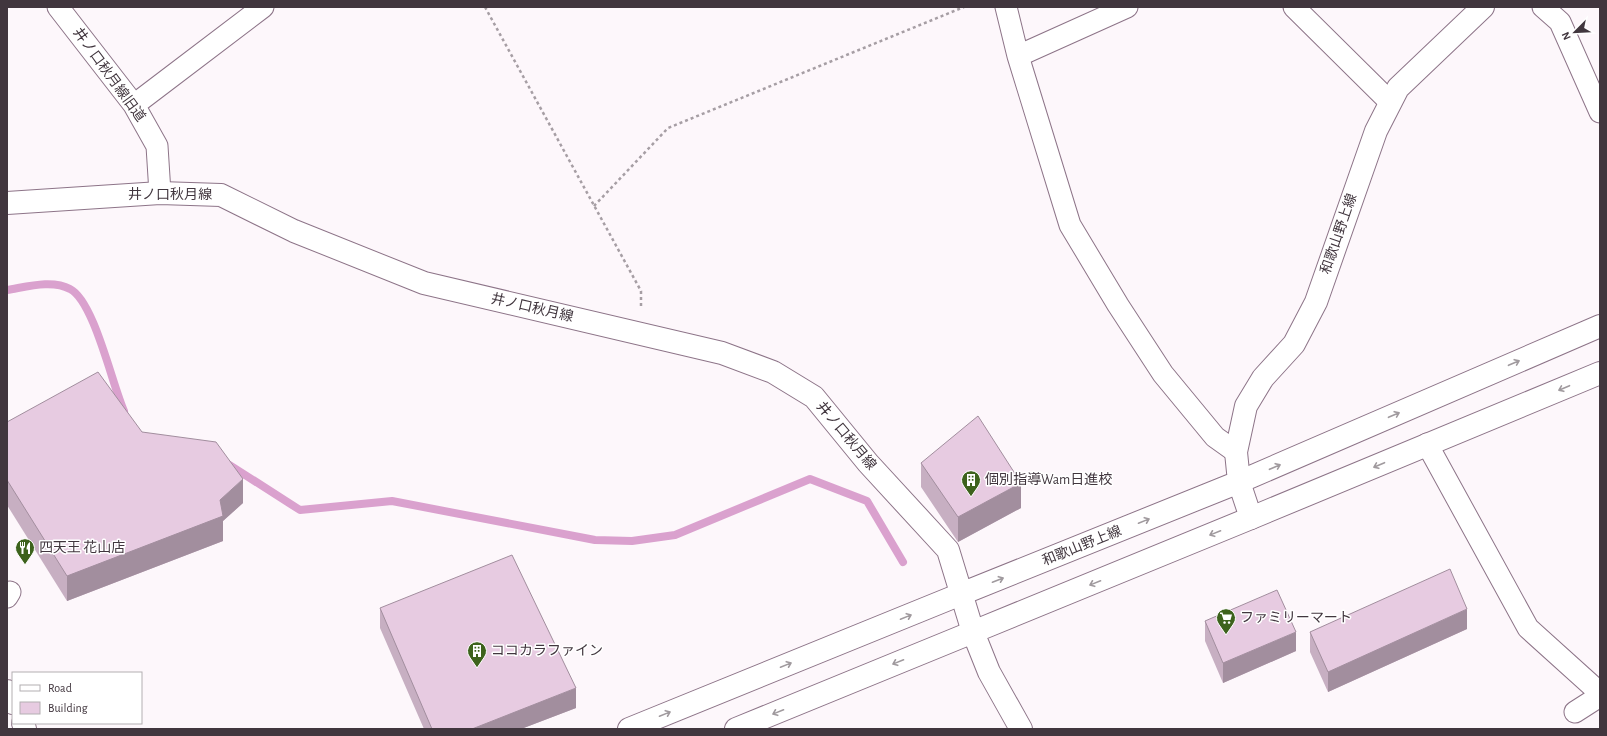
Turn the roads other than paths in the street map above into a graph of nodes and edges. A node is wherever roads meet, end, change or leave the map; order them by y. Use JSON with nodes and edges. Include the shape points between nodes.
{"nodes":[{"id":1,"x":58,"y":7,"type":"edge"},
{"id":2,"x":263,"y":7,"type":"edge"},
{"id":3,"x":1006,"y":7,"type":"edge"},
{"id":4,"x":1127,"y":7,"type":"edge"},
{"id":5,"x":1294,"y":7,"type":"edge"},
{"id":6,"x":1483,"y":7,"type":"edge"},
{"id":7,"x":1543,"y":7,"type":"edge"},
{"id":8,"x":1018,"y":56,"type":"junction"},
{"id":9,"x":1390,"y":102,"type":"junction"},
{"id":10,"x":134,"y":105,"type":"junction"},
{"id":11,"x":1600,"y":112,"type":"edge"},
{"id":12,"x":160,"y":193,"type":"junction"},
{"id":13,"x":7,"y":203,"type":"edge"},
{"id":14,"x":1600,"y":326,"type":"edge"},
{"id":15,"x":1600,"y":373,"type":"edge"},
{"id":16,"x":1427,"y":444,"type":"junction"},
{"id":17,"x":1236,"y":452,"type":"junction"},
{"id":18,"x":1239,"y":482,"type":"junction"},
{"id":19,"x":1251,"y":518,"type":"junction"},
{"id":20,"x":962,"y":594,"type":"junction"},
{"id":21,"x":973,"y":632,"type":"junction"},
{"id":22,"x":7,"y":691,"type":"edge"},
{"id":23,"x":1600,"y":693,"type":"edge"},
{"id":24,"x":1600,"y":696,"type":"edge"},
{"id":25,"x":12,"y":701,"type":"edge"},
{"id":26,"x":1575,"y":712,"type":"dead end"},
{"id":27,"x":629,"y":729,"type":"edge"},
{"id":28,"x":736,"y":729,"type":"edge"},
{"id":29,"x":1021,"y":729,"type":"edge"}],
"edges":[{"from":1,"to":10,"type":"street","name":"井ノ口秋月線旧道"},
{"from":2,"to":10,"type":"street"},
{"from":3,"to":8,"type":"street"},
{"from":4,"to":8,"type":"street"},
{"from":5,"to":9,"type":"street"},
{"from":6,"to":9,"type":"main road","name":"和歌山野上線","via":[[1398,88]]},
{"from":7,"to":11,"type":"street","via":[[1560,22]]},
{"from":8,"to":17,"type":"street","via":[[1070,225],[1163,374],[1215,437]]},
{"from":9,"to":17,"type":"main road","name":"和歌山野上線","via":[[1376,131],[1316,302],[1294,344],[1262,378],[1246,406]]},
{"from":10,"to":12,"type":"street","name":"井ノ口秋月線旧道","via":[[157,146]]},
{"from":12,"to":13,"type":"main road","name":"井ノ口秋月線"},
{"from":12,"to":20,"type":"main road","name":"井ノ口秋月線","via":[[221,195],[294,231],[424,283],[722,353],[773,372],[814,398],[868,463],[948,550]]},
{"from":18,"to":14,"type":"main road","one_way":true},
{"from":15,"to":16,"type":"main road","one_way":true},
{"from":16,"to":19,"type":"main road","one_way":true},
{"from":16,"to":23,"type":"street","via":[[1528,628]]},
{"from":17,"to":18,"type":"main road","name":"和歌山野上線"},
{"from":18,"to":19,"type":"main road","name":"和歌山野上線"},
{"from":20,"to":18,"type":"main road","name":"和歌山野上線","one_way":true},
{"from":19,"to":21,"type":"main road","one_way":true},
{"from":20,"to":21,"type":"main road"},
{"from":27,"to":20,"type":"main road","name":"和歌山野上線","one_way":true},
{"from":21,"to":28,"type":"main road","one_way":true},
{"from":21,"to":29,"type":"main road","via":[[989,672]]},
{"from":22,"to":25,"type":"main road"},
{"from":24,"to":26,"type":"street"}]}
